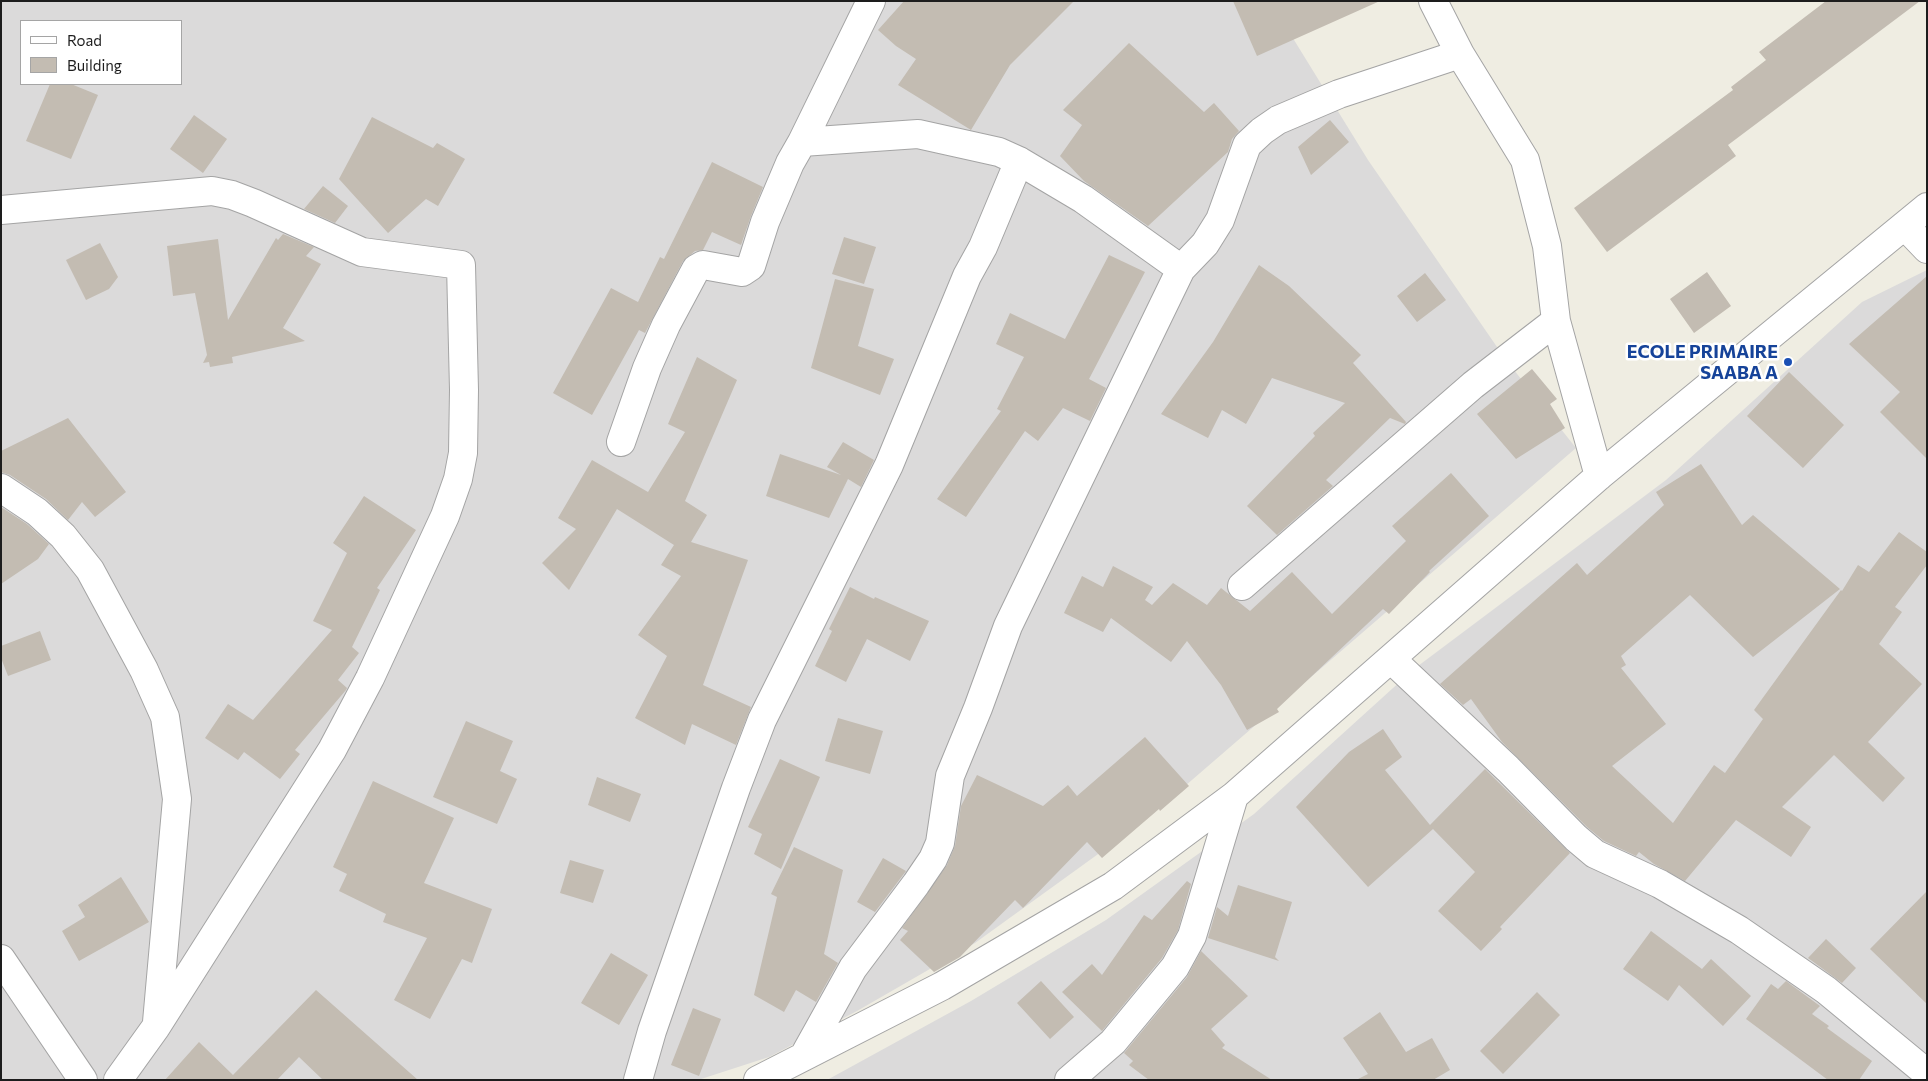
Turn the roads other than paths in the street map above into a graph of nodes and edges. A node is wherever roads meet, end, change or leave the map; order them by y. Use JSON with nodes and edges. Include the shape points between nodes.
{"nodes":[{"id":1,"x":871,"y":1,"type":"edge"},
{"id":2,"x":1433,"y":1,"type":"edge"},
{"id":3,"x":1460,"y":54,"type":"junction"},
{"id":4,"x":802,"y":142,"type":"junction"},
{"id":5,"x":1020,"y":162,"type":"junction"},
{"id":6,"x":1927,"y":207,"type":"edge"},
{"id":7,"x":1,"y":210,"type":"edge"},
{"id":8,"x":1905,"y":226,"type":"junction"},
{"id":9,"x":1927,"y":249,"type":"edge"},
{"id":10,"x":1181,"y":269,"type":"junction"},
{"id":11,"x":1556,"y":321,"type":"junction"},
{"id":12,"x":621,"y":442,"type":"dead end"},
{"id":13,"x":1599,"y":476,"type":"junction"},
{"id":14,"x":1,"y":488,"type":"edge"},
{"id":15,"x":1242,"y":586,"type":"dead end"},
{"id":16,"x":1391,"y":660,"type":"junction"},
{"id":17,"x":1234,"y":796,"type":"junction"},
{"id":18,"x":1,"y":959,"type":"edge"},
{"id":19,"x":156,"y":1027,"type":"junction"},
{"id":20,"x":804,"y":1056,"type":"junction"},
{"id":21,"x":1922,"y":1072,"type":"edge"},
{"id":22,"x":83,"y":1080,"type":"edge"},
{"id":23,"x":118,"y":1080,"type":"edge"},
{"id":24,"x":638,"y":1080,"type":"edge"},
{"id":25,"x":758,"y":1080,"type":"edge"},
{"id":26,"x":1069,"y":1080,"type":"edge"}],
"edges":[{"from":1,"to":4,"type":"street"},
{"from":2,"to":3,"type":"street"},
{"from":3,"to":10,"type":"street","via":[[1339,94],[1278,120],[1262,131],[1247,145],[1220,220],[1205,244]]},
{"from":3,"to":11,"type":"street","via":[[1525,160],[1547,246]]},
{"from":4,"to":5,"type":"street","via":[[918,134],[1000,152]]},
{"from":4,"to":12,"type":"street","via":[[765,222],[751,266],[742,272],[703,265],[696,269],[647,368]]},
{"from":5,"to":10,"type":"street","via":[[1084,199]]},
{"from":5,"to":24,"type":"street","via":[[967,276],[889,465],[762,720],[674,965]]},
{"from":6,"to":8,"type":"street"},
{"from":7,"to":19,"type":"street","via":[[212,191],[253,203],[362,252],[461,265],[463,453],[445,516],[366,686],[332,750]]},
{"from":8,"to":9,"type":"street"},
{"from":8,"to":13,"type":"street"},
{"from":10,"to":20,"type":"street","via":[[1008,626],[950,776],[940,843],[933,859],[853,968]]},
{"from":11,"to":13,"type":"street"},
{"from":11,"to":15,"type":"street","via":[[1473,385]]},
{"from":13,"to":16,"type":"street"},
{"from":14,"to":19,"type":"street","via":[[37,512],[63,536],[90,570],[144,670],[165,717],[176,799]]},
{"from":16,"to":17,"type":"street"},
{"from":16,"to":21,"type":"street","via":[[1595,854],[1660,884],[1739,930],[1826,990]]},
{"from":17,"to":20,"type":"street","via":[[1112,886],[942,986]]},
{"from":17,"to":26,"type":"street","via":[[1192,936],[1175,967],[1113,1042]]},
{"from":18,"to":22,"type":"street"},
{"from":19,"to":23,"type":"street"},
{"from":20,"to":25,"type":"street"}]}
